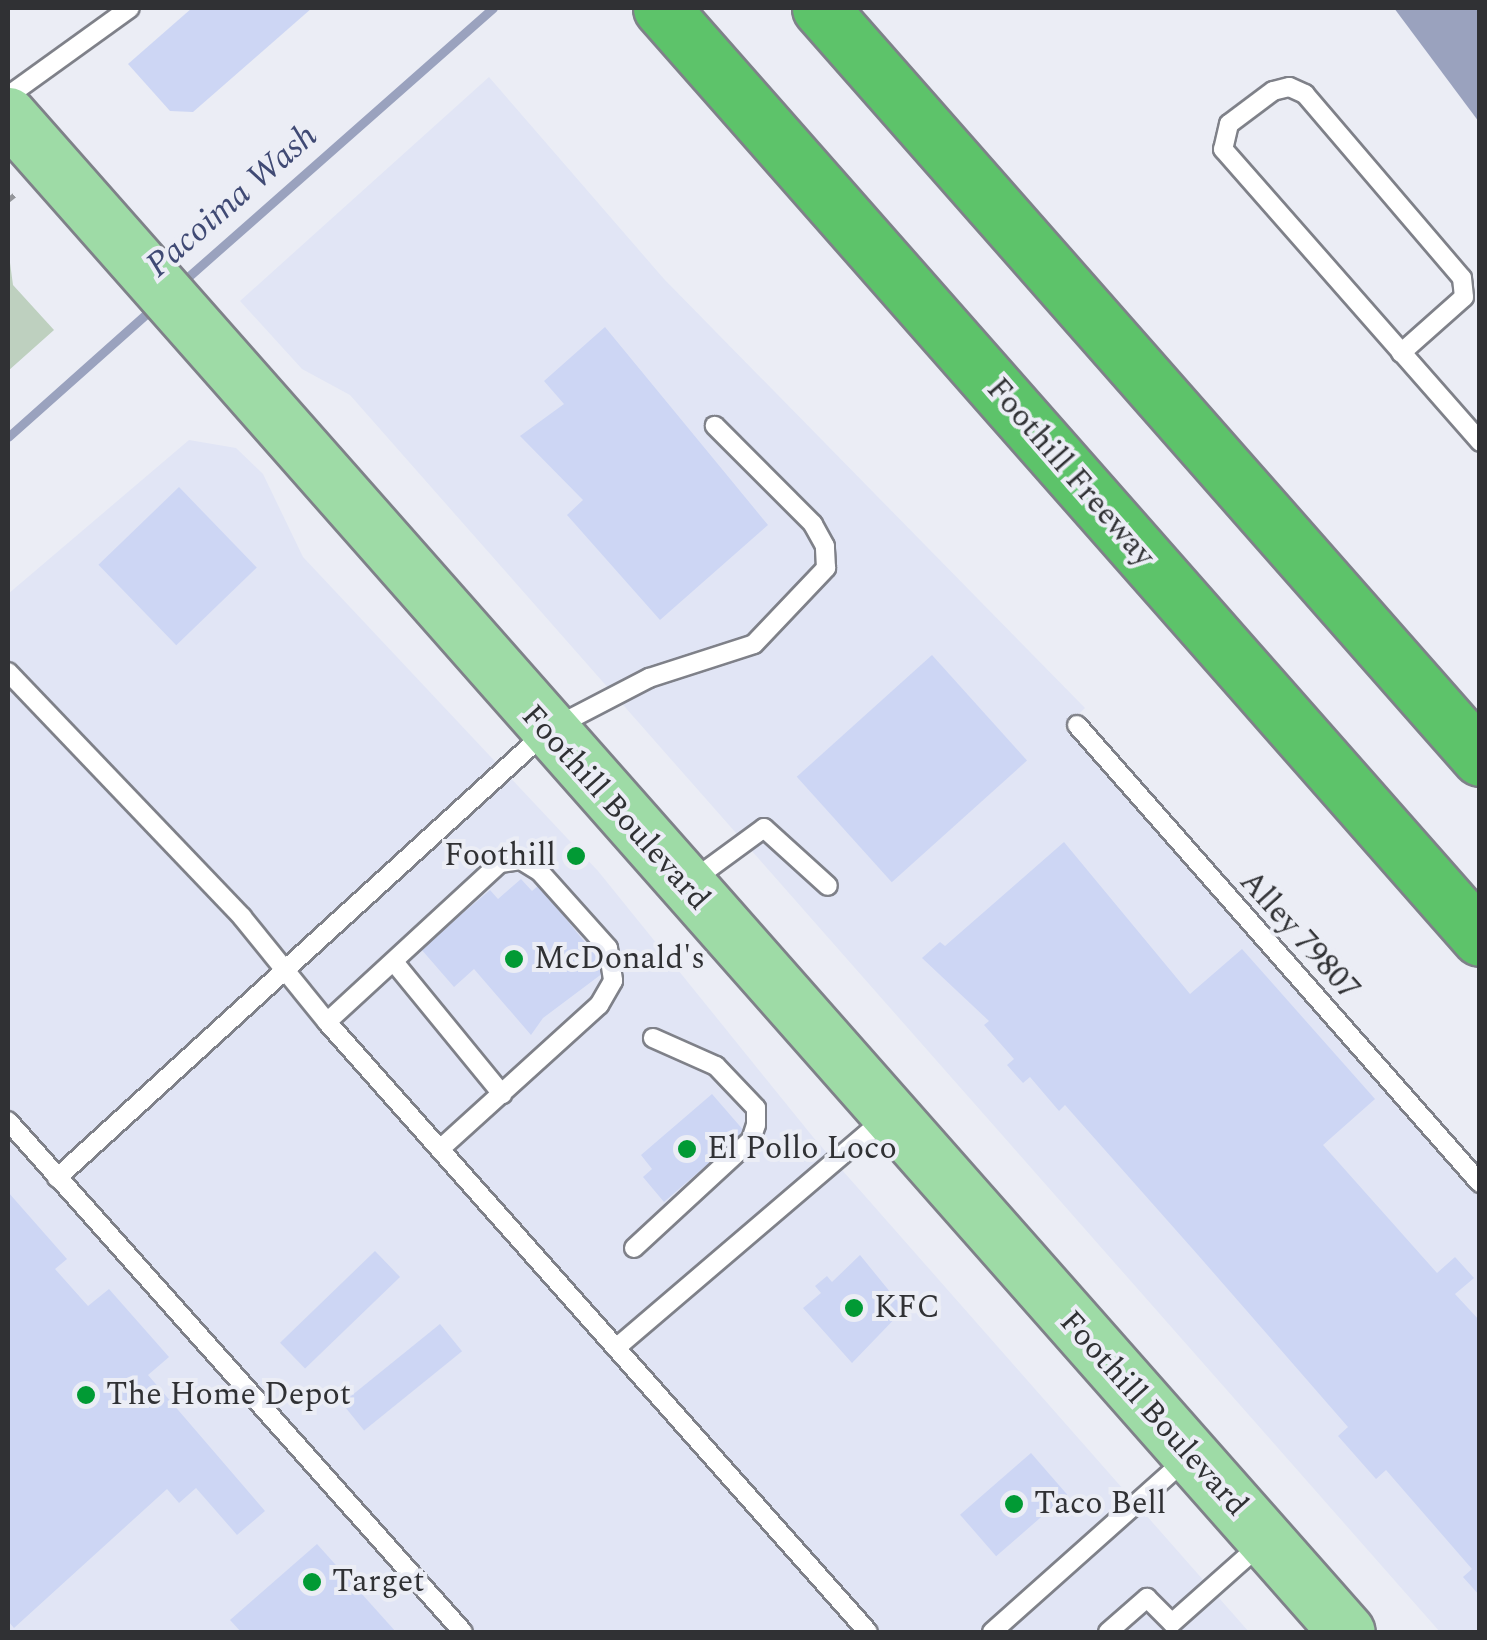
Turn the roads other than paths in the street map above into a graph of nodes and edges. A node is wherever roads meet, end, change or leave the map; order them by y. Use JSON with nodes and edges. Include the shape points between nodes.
{"nodes":[{"id":1,"x":130,"y":8,"type":"edge"},
{"id":2,"x":820,"y":8,"type":"edge"},
{"id":3,"x":671,"y":19,"type":"edge"},
{"id":4,"x":10,"y":120,"type":"edge"},
{"id":5,"x":1402,"y":352,"type":"junction"},
{"id":6,"x":716,"y":426,"type":"dead end"},
{"id":7,"x":1480,"y":442,"type":"edge"},
{"id":8,"x":8,"y":672,"type":"edge"},
{"id":9,"x":1077,"y":725,"type":"dead end"},
{"id":10,"x":547,"y":731,"type":"junction"},
{"id":11,"x":1480,"y":758,"type":"edge"},
{"id":12,"x":828,"y":886,"type":"dead end"},
{"id":13,"x":685,"y":887,"type":"junction"},
{"id":14,"x":1480,"y":938,"type":"edge"},
{"id":15,"x":394,"y":962,"type":"junction"},
{"id":16,"x":285,"y":968,"type":"junction"},
{"id":17,"x":327,"y":1022,"type":"junction"},
{"id":18,"x":653,"y":1038,"type":"dead end"},
{"id":19,"x":502,"y":1094,"type":"junction"},
{"id":20,"x":888,"y":1115,"type":"junction"},
{"id":21,"x":8,"y":1121,"type":"edge"},
{"id":22,"x":440,"y":1149,"type":"junction"},
{"id":23,"x":56,"y":1178,"type":"junction"},
{"id":24,"x":1480,"y":1183,"type":"edge"},
{"id":25,"x":634,"y":1248,"type":"dead end"},
{"id":26,"x":616,"y":1348,"type":"junction"},
{"id":27,"x":1190,"y":1456,"type":"junction"},
{"id":28,"x":1265,"y":1540,"type":"junction"},
{"id":29,"x":1176,"y":1628,"type":"edge"},
{"id":30,"x":462,"y":1632,"type":"edge"},
{"id":31,"x":868,"y":1632,"type":"edge"},
{"id":32,"x":992,"y":1632,"type":"edge"},
{"id":33,"x":1108,"y":1632,"type":"edge"},
{"id":34,"x":1347,"y":1632,"type":"edge"}],
"edges":[{"from":1,"to":4,"type":"lane"},
{"from":2,"to":11,"type":"highway"},
{"from":3,"to":14,"type":"highway","name":"Foothill Freeway"},
{"from":4,"to":10,"type":"main road","name":"Foothill Boulevard"},
{"from":5,"to":5,"type":"lane","via":[[1223,149],[1229,124],[1273,91],[1289,87],[1304,94],[1462,278],[1464,296]]},
{"from":5,"to":7,"type":"lane"},
{"from":6,"to":10,"type":"lane","via":[[813,524],[825,546],[826,568],[754,644],[649,678]]},
{"from":8,"to":16,"type":"lane"},
{"from":9,"to":24,"type":"lane","name":"Alley 79807"},
{"from":10,"to":13,"type":"main road","name":"Foothill Boulevard"},
{"from":10,"to":16,"type":"lane"},
{"from":12,"to":13,"type":"lane","via":[[764,828]]},
{"from":13,"to":20,"type":"main road","name":"Foothill Boulevard"},
{"from":15,"to":17,"type":"lane"},
{"from":15,"to":19,"type":"lane"},
{"from":15,"to":19,"type":"lane","via":[[500,863],[522,860],[608,948],[614,981],[599,1005]]},
{"from":16,"to":17,"type":"lane"},
{"from":16,"to":23,"type":"lane"},
{"from":17,"to":22,"type":"lane"},
{"from":18,"to":25,"type":"lane","via":[[716,1066],[756,1108],[756,1125],[751,1140]]},
{"from":19,"to":22,"type":"lane"},
{"from":20,"to":26,"type":"lane"},
{"from":20,"to":27,"type":"main road","name":"Foothill Boulevard"},
{"from":21,"to":23,"type":"lane"},
{"from":22,"to":26,"type":"lane"},
{"from":23,"to":30,"type":"lane"},
{"from":26,"to":31,"type":"lane"},
{"from":27,"to":28,"type":"main road","name":"Foothill Boulevard"},
{"from":27,"to":32,"type":"lane"},
{"from":28,"to":29,"type":"lane"},
{"from":28,"to":34,"type":"main road","name":"Foothill Boulevard"},
{"from":29,"to":33,"type":"lane","via":[[1147,1598]]}]}
